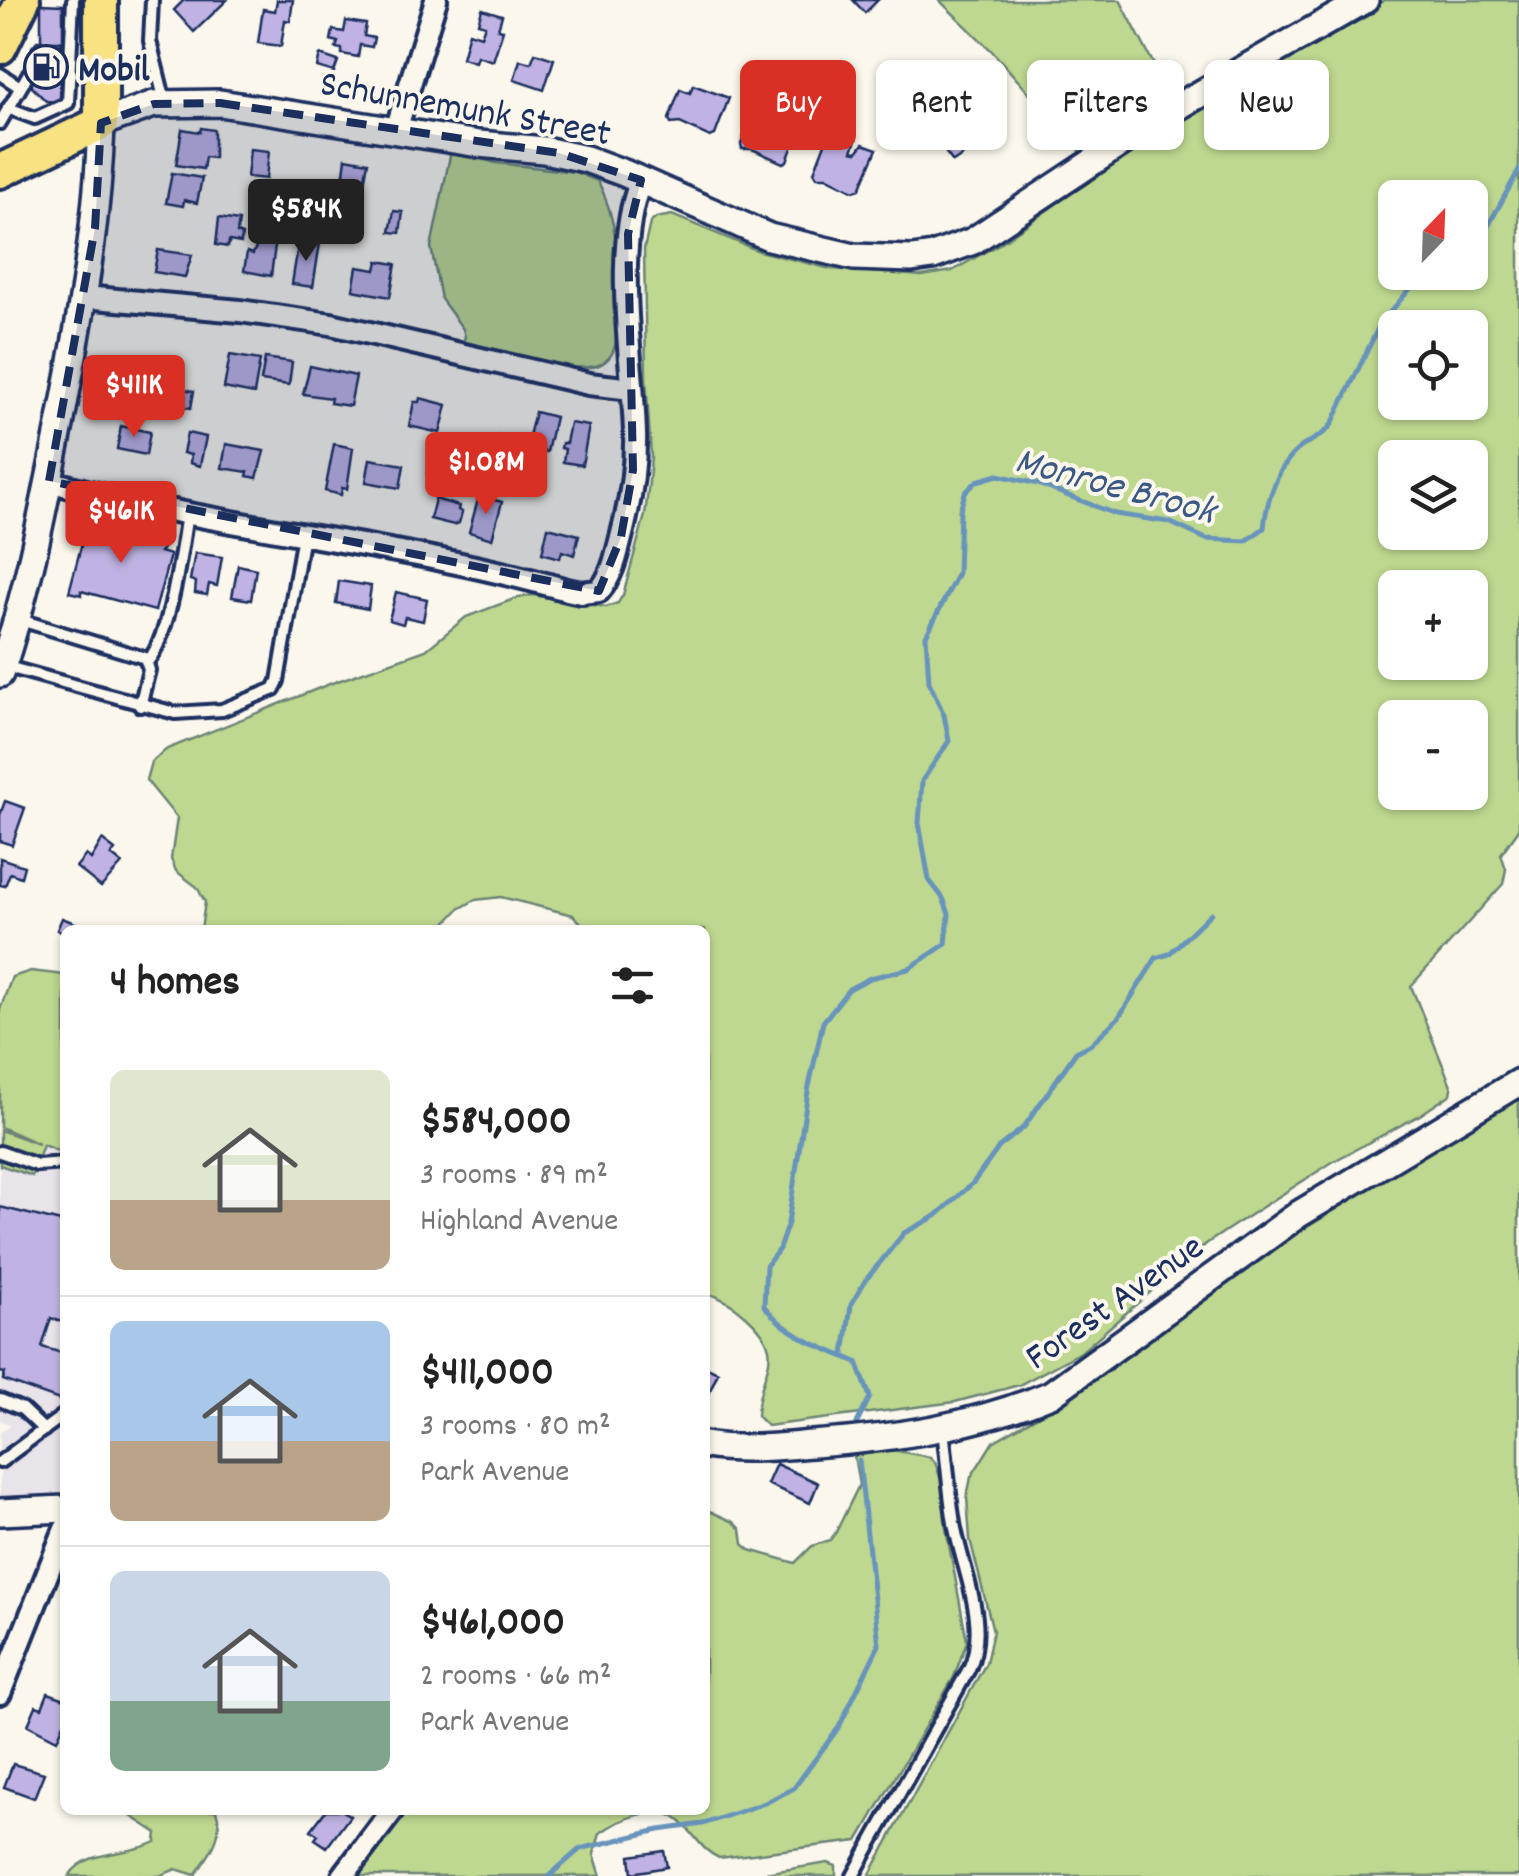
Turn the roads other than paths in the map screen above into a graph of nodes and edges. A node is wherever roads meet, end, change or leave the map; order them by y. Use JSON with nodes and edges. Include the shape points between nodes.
{"nodes":[{"id":1,"x":23,"y":0,"type":"edge"},
{"id":2,"x":73,"y":0,"type":"edge"},
{"id":3,"x":101,"y":0,"type":"edge"},
{"id":4,"x":152,"y":0,"type":"edge"},
{"id":5,"x":436,"y":0,"type":"edge"},
{"id":6,"x":1365,"y":0,"type":"edge"},
{"id":7,"x":0,"y":47,"type":"edge"},
{"id":8,"x":86,"y":55,"type":"junction"},
{"id":9,"x":71,"y":73,"type":"junction"},
{"id":10,"x":0,"y":74,"type":"edge"},
{"id":11,"x":20,"y":87,"type":"junction"},
{"id":12,"x":165,"y":102,"type":"junction"},
{"id":13,"x":8,"y":108,"type":"junction"},
{"id":14,"x":0,"y":123,"type":"edge"},
{"id":15,"x":101,"y":123,"type":"junction"},
{"id":16,"x":396,"y":130,"type":"junction"},
{"id":17,"x":0,"y":169,"type":"edge"},
{"id":18,"x":641,"y":180,"type":"junction"},
{"id":19,"x":84,"y":297,"type":"junction"},
{"id":20,"x":632,"y":389,"type":"junction"},
{"id":21,"x":49,"y":481,"type":"junction"},
{"id":22,"x":188,"y":512,"type":"junction"},
{"id":23,"x":303,"y":534,"type":"junction"},
{"id":24,"x":16,"y":618,"type":"junction"},
{"id":25,"x":148,"y":661,"type":"junction"},
{"id":26,"x":1,"y":670,"type":"edge"},
{"id":27,"x":140,"y":706,"type":"junction"},
{"id":28,"x":1519,"y":1082,"type":"edge"},
{"id":29,"x":0,"y":1152,"type":"edge"},
{"id":30,"x":60,"y":1162,"type":"edge"},
{"id":31,"x":0,"y":1400,"type":"edge"},
{"id":32,"x":60,"y":1418,"type":"edge"},
{"id":33,"x":44,"y":1430,"type":"junction"},
{"id":34,"x":944,"y":1430,"type":"junction"},
{"id":35,"x":710,"y":1452,"type":"edge"},
{"id":36,"x":0,"y":1462,"type":"edge"},
{"id":37,"x":60,"y":1509,"type":"edge"},
{"id":38,"x":0,"y":1512,"type":"edge"},
{"id":39,"x":60,"y":1541,"type":"edge"},
{"id":40,"x":0,"y":1693,"type":"edge"},
{"id":41,"x":389,"y":1815,"type":"edge"},
{"id":42,"x":343,"y":1876,"type":"edge"},
{"id":43,"x":854,"y":1876,"type":"edge"}],
"edges":[{"from":1,"to":7,"type":"main road"},
{"from":2,"to":8,"type":"lane"},
{"from":3,"to":8,"type":"main road"},
{"from":4,"to":12,"type":"lane","via":[[150,40]]},
{"from":5,"to":16,"type":"street"},
{"from":6,"to":18,"type":"street","name":"Schunnemunk Street","via":[[1165,114],[974,241],[925,258],[854,257],[792,244]]},
{"from":8,"to":9,"type":"lane"},
{"from":8,"to":15,"type":"main road"},
{"from":9,"to":11,"type":"lane","via":[[30,72]]},
{"from":9,"to":13,"type":"lane","via":[[66,106],[34,118]]},
{"from":10,"to":11,"type":"lane"},
{"from":11,"to":13,"type":"lane"},
{"from":12,"to":15,"type":"street","name":"Schunnemunk Street"},
{"from":12,"to":16,"type":"street","name":"Schunnemunk Street","via":[[220,102]]},
{"from":13,"to":14,"type":"lane"},
{"from":15,"to":17,"type":"main road"},
{"from":15,"to":19,"type":"street"},
{"from":16,"to":18,"type":"street","name":"Schunnemunk Street","via":[[559,153]]},
{"from":18,"to":20,"type":"street","via":[[628,234]]},
{"from":19,"to":20,"type":"street","via":[[331,324]]},
{"from":19,"to":21,"type":"street"},
{"from":20,"to":23,"type":"street","via":[[635,440],[626,514],[613,567],[594,592]]},
{"from":21,"to":22,"type":"street"},
{"from":21,"to":24,"type":"street"},
{"from":22,"to":23,"type":"street"},
{"from":22,"to":25,"type":"lane","via":[[170,600]]},
{"from":23,"to":27,"type":"lane","via":[[275,688],[209,713]]},
{"from":24,"to":25,"type":"lane"},
{"from":24,"to":26,"type":"street"},
{"from":25,"to":27,"type":"lane"},
{"from":26,"to":27,"type":"lane"},
{"from":28,"to":34,"type":"street","name":"Forest Avenue","via":[[1298,1214],[1051,1394]]},
{"from":29,"to":30,"type":"lane","via":[[40,1166]]},
{"from":31,"to":33,"type":"lane"},
{"from":32,"to":33,"type":"lane"},
{"from":33,"to":36,"type":"lane"},
{"from":34,"to":35,"type":"street","name":"Forest Avenue"},
{"from":34,"to":43,"type":"lane","via":[[978,1646]]},
{"from":37,"to":38,"type":"street"},
{"from":39,"to":40,"type":"street"},
{"from":41,"to":42,"type":"street"}]}
